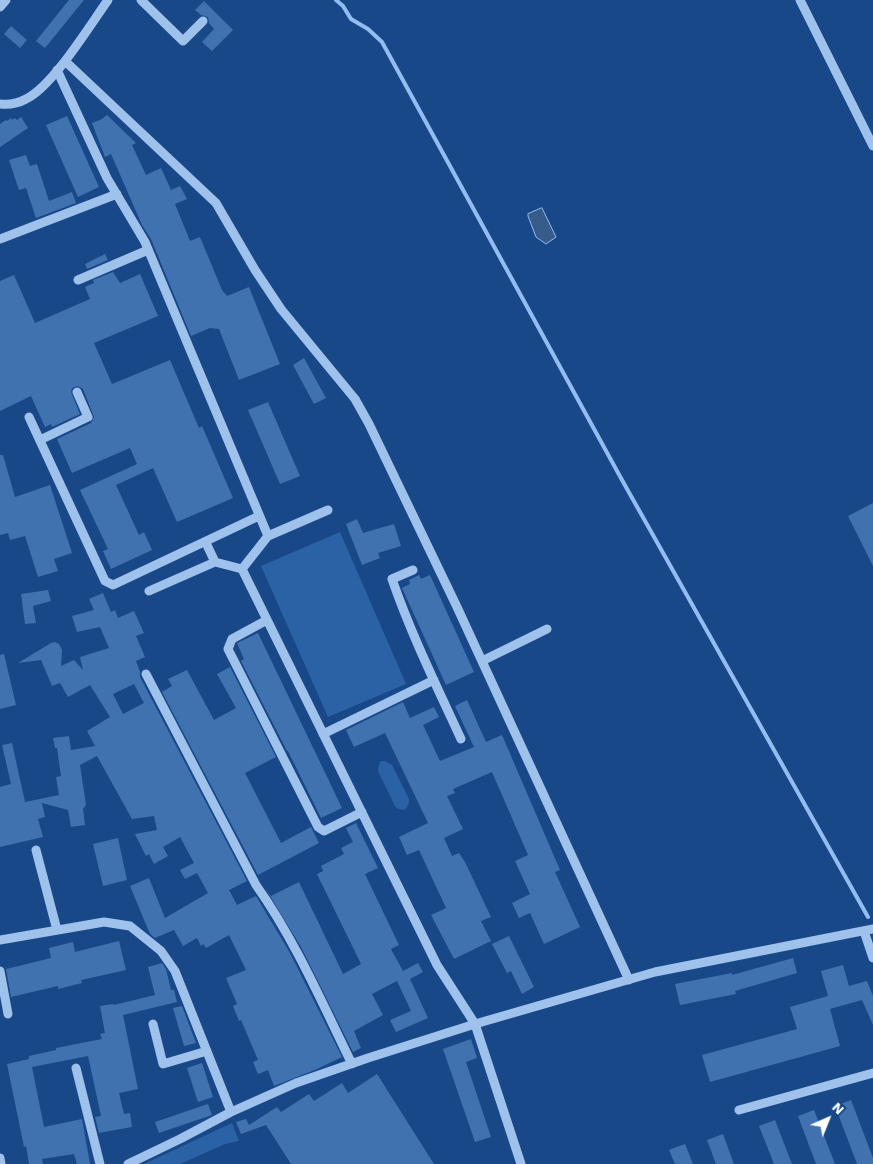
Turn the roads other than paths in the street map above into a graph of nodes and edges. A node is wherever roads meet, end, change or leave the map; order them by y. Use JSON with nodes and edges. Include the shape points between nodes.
{"nodes":[{"id":1,"x":6,"y":0,"type":"edge"},
{"id":2,"x":108,"y":0,"type":"edge"},
{"id":3,"x":141,"y":0,"type":"edge"},
{"id":4,"x":800,"y":0,"type":"edge"},
{"id":5,"x":0,"y":7,"type":"edge"},
{"id":6,"x":203,"y":21,"type":"dead end"},
{"id":7,"x":65,"y":61,"type":"junction"},
{"id":8,"x":57,"y":70,"type":"junction"},
{"id":9,"x":0,"y":104,"type":"edge"},
{"id":10,"x":873,"y":146,"type":"edge"},
{"id":11,"x":117,"y":194,"type":"junction"},
{"id":12,"x":0,"y":239,"type":"edge"},
{"id":13,"x":148,"y":250,"type":"junction"},
{"id":14,"x":78,"y":280,"type":"dead end"},
{"id":15,"x":77,"y":392,"type":"dead end"},
{"id":16,"x":29,"y":417,"type":"dead end"},
{"id":17,"x":40,"y":440,"type":"junction"},
{"id":18,"x":328,"y":510,"type":"dead end"},
{"id":19,"x":259,"y":516,"type":"junction"},
{"id":20,"x":268,"y":536,"type":"junction"},
{"id":21,"x":206,"y":543,"type":"junction"},
{"id":22,"x":215,"y":562,"type":"junction"},
{"id":23,"x":242,"y":569,"type":"junction"},
{"id":24,"x":413,"y":570,"type":"dead end"},
{"id":25,"x":149,"y":591,"type":"dead end"},
{"id":26,"x":267,"y":620,"type":"junction"},
{"id":27,"x":547,"y":629,"type":"dead end"},
{"id":28,"x":482,"y":661,"type":"junction"},
{"id":29,"x":146,"y":674,"type":"dead end"},
{"id":30,"x":434,"y":680,"type":"junction"},
{"id":31,"x":323,"y":734,"type":"junction"},
{"id":32,"x":461,"y":739,"type":"dead end"},
{"id":33,"x":362,"y":812,"type":"junction"},
{"id":34,"x":36,"y":850,"type":"dead end"},
{"id":35,"x":57,"y":930,"type":"junction"},
{"id":36,"x":868,"y":930,"type":"edge"},
{"id":37,"x":0,"y":940,"type":"edge"},
{"id":38,"x":873,"y":958,"type":"edge"},
{"id":39,"x":0,"y":971,"type":"edge"},
{"id":40,"x":629,"y":980,"type":"junction"},
{"id":41,"x":8,"y":1014,"type":"dead end"},
{"id":42,"x":152,"y":1024,"type":"dead end"},
{"id":43,"x":475,"y":1024,"type":"junction"},
{"id":44,"x":207,"y":1052,"type":"junction"},
{"id":45,"x":352,"y":1064,"type":"junction"},
{"id":46,"x":76,"y":1068,"type":"dead end"},
{"id":47,"x":873,"y":1073,"type":"edge"},
{"id":48,"x":739,"y":1110,"type":"dead end"},
{"id":49,"x":231,"y":1112,"type":"junction"},
{"id":50,"x":0,"y":1158,"type":"edge"},
{"id":51,"x":1,"y":1164,"type":"edge"},
{"id":52,"x":100,"y":1164,"type":"edge"},
{"id":53,"x":128,"y":1164,"type":"edge"},
{"id":54,"x":521,"y":1164,"type":"edge"}],
"edges":[{"from":1,"to":5,"type":"street"},
{"from":2,"to":7,"type":"street"},
{"from":3,"to":6,"type":"street","via":[[183,41]]},
{"from":4,"to":10,"type":"street"},
{"from":7,"to":8,"type":"street"},
{"from":7,"to":28,"type":"street","via":[[216,203],[281,309],[355,399]]},
{"from":8,"to":9,"type":"street","via":[[28,99],[10,106]]},
{"from":8,"to":11,"type":"street"},
{"from":11,"to":12,"type":"street"},
{"from":11,"to":13,"type":"street"},
{"from":13,"to":14,"type":"street"},
{"from":13,"to":19,"type":"street"},
{"from":15,"to":17,"type":"street","via":[[88,417]]},
{"from":16,"to":17,"type":"street"},
{"from":17,"to":21,"type":"street","via":[[105,581],[113,585]]},
{"from":18,"to":20,"type":"street"},
{"from":19,"to":20,"type":"street"},
{"from":19,"to":21,"type":"street"},
{"from":20,"to":23,"type":"street"},
{"from":21,"to":22,"type":"street"},
{"from":22,"to":23,"type":"street"},
{"from":22,"to":25,"type":"street"},
{"from":23,"to":26,"type":"street"},
{"from":24,"to":30,"type":"street","via":[[392,579]]},
{"from":26,"to":31,"type":"street"},
{"from":26,"to":33,"type":"street","via":[[232,639],[228,649],[318,827],[324,831]]},
{"from":27,"to":28,"type":"street"},
{"from":28,"to":40,"type":"street"},
{"from":29,"to":45,"type":"street","via":[[256,885],[297,951]]},
{"from":30,"to":31,"type":"street"},
{"from":30,"to":32,"type":"street"},
{"from":31,"to":33,"type":"street"},
{"from":33,"to":43,"type":"street","via":[[437,965]]},
{"from":34,"to":35,"type":"street"},
{"from":35,"to":37,"type":"street"},
{"from":35,"to":44,"type":"street","via":[[104,922],[130,926],[161,952],[176,971]]},
{"from":36,"to":38,"type":"street"},
{"from":36,"to":40,"type":"street"},
{"from":39,"to":41,"type":"street"},
{"from":40,"to":43,"type":"street"},
{"from":42,"to":44,"type":"street","via":[[163,1064]]},
{"from":43,"to":45,"type":"street"},
{"from":43,"to":54,"type":"street"},
{"from":44,"to":49,"type":"street"},
{"from":45,"to":49,"type":"street","via":[[296,1083]]},
{"from":46,"to":52,"type":"street"},
{"from":47,"to":48,"type":"street"},
{"from":49,"to":53,"type":"street"},
{"from":50,"to":51,"type":"street"}]}
